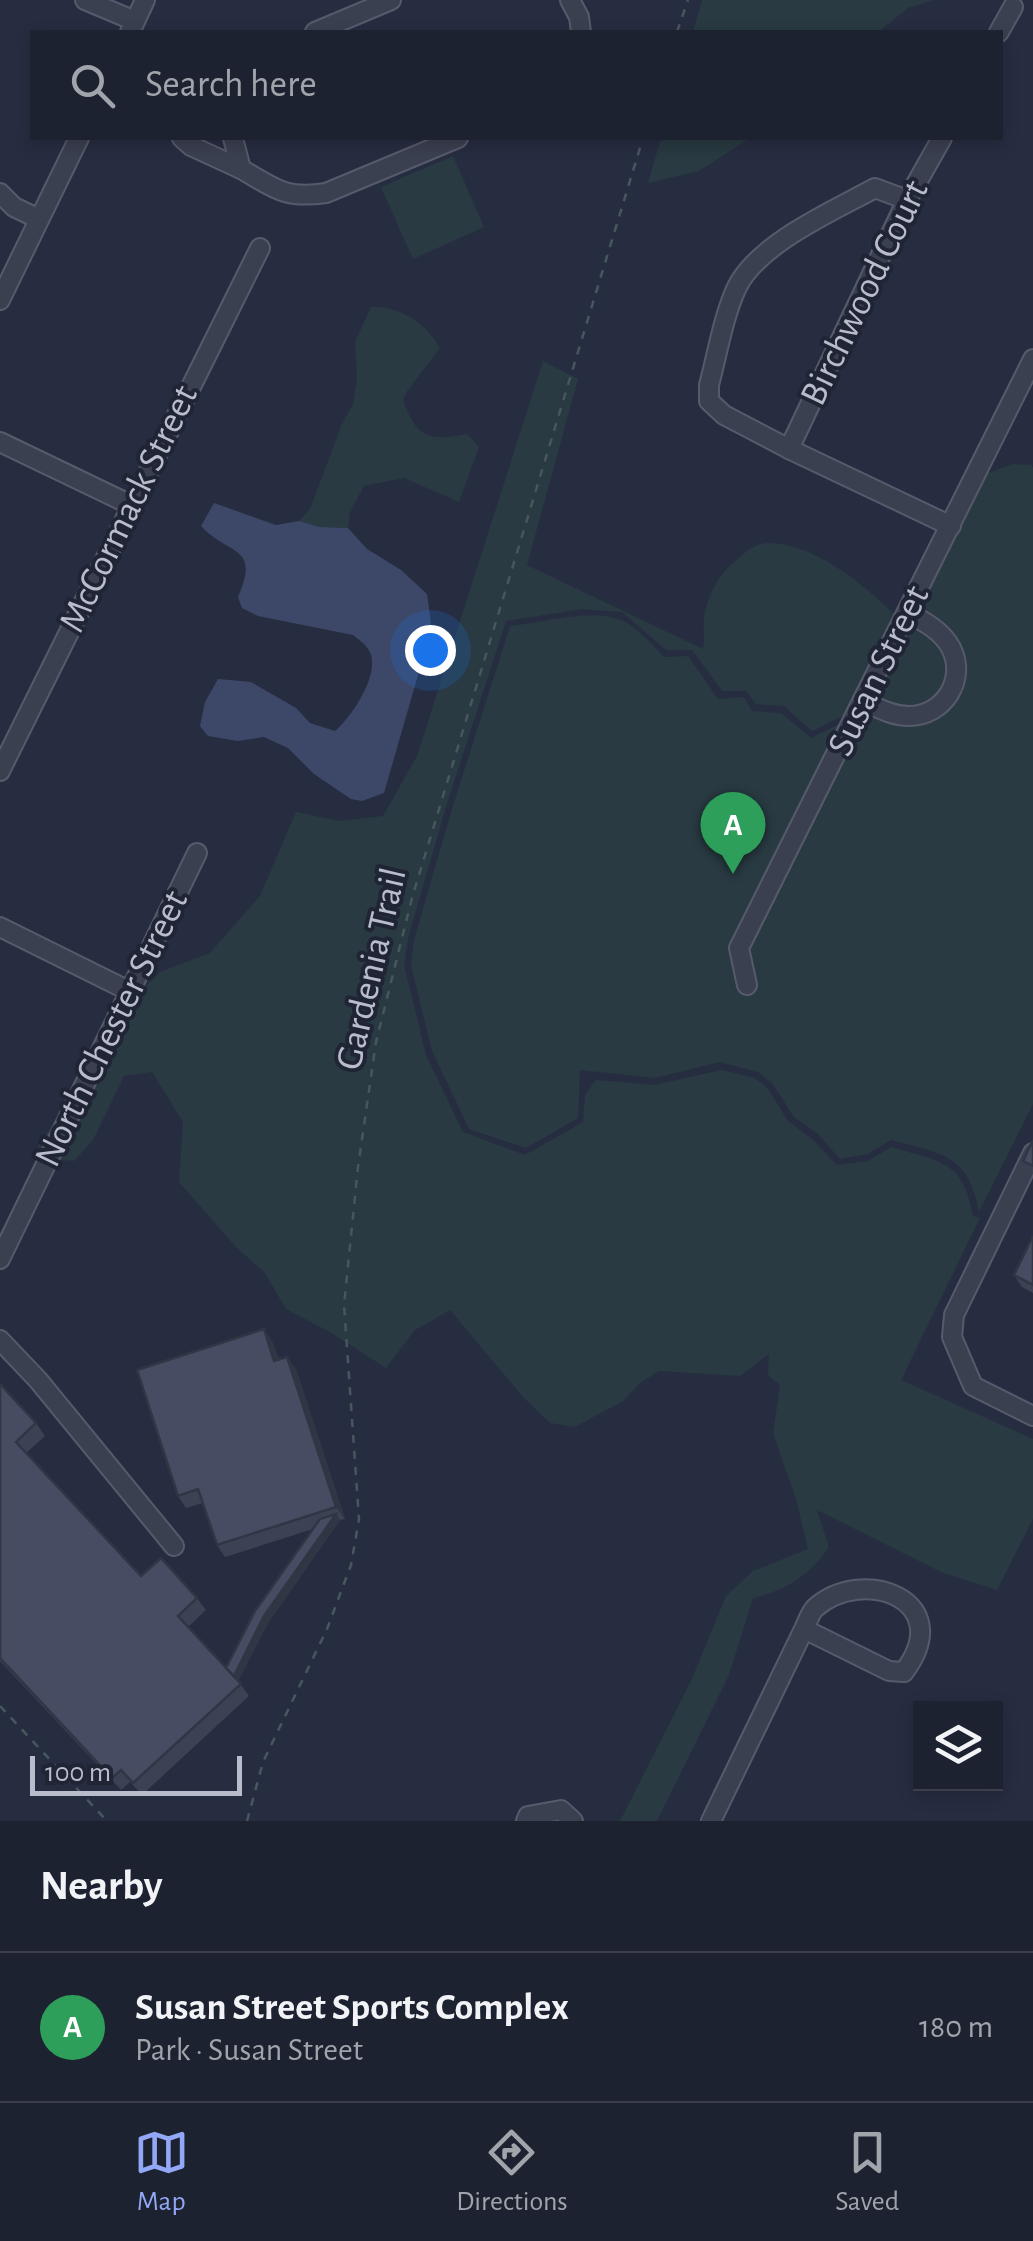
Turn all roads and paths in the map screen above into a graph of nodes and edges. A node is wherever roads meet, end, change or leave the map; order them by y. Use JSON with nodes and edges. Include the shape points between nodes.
{"nodes":[{"id":1,"x":86,"y":0,"type":"edge"},
{"id":2,"x":146,"y":0,"type":"edge"},
{"id":3,"x":391,"y":0,"type":"edge"},
{"id":4,"x":570,"y":0,"type":"edge"},
{"id":5,"x":688,"y":0,"type":"edge"},
{"id":6,"x":1012,"y":6,"type":"dead end"},
{"id":7,"x":132,"y":27,"type":"edge"},
{"id":8,"x":320,"y":30,"type":"edge"},
{"id":9,"x":580,"y":30,"type":"edge"},
{"id":10,"x":678,"y":30,"type":"edge"},
{"id":11,"x":1000,"y":30,"type":"edge"},
{"id":12,"x":78,"y":140,"type":"edge"},
{"id":13,"x":184,"y":140,"type":"edge"},
{"id":14,"x":234,"y":140,"type":"edge"},
{"id":15,"x":453,"y":140,"type":"edge"},
{"id":16,"x":643,"y":140,"type":"edge"},
{"id":17,"x":941,"y":140,"type":"edge"},
{"id":18,"x":242,"y":169,"type":"junction"},
{"id":19,"x":0,"y":193,"type":"edge"},
{"id":20,"x":908,"y":200,"type":"junction"},
{"id":21,"x":39,"y":219,"type":"junction"},
{"id":22,"x":260,"y":248,"type":"dead end"},
{"id":23,"x":0,"y":300,"type":"edge"},
{"id":24,"x":1032,"y":362,"type":"edge"},
{"id":25,"x":0,"y":442,"type":"edge"},
{"id":26,"x":789,"y":449,"type":"junction"},
{"id":27,"x":131,"y":505,"type":"junction"},
{"id":28,"x":951,"y":526,"type":"junction"},
{"id":29,"x":908,"y":613,"type":"junction"},
{"id":30,"x":863,"y":701,"type":"junction"},
{"id":31,"x":0,"y":771,"type":"edge"},
{"id":32,"x":197,"y":854,"type":"dead end"},
{"id":33,"x":0,"y":928,"type":"edge"},
{"id":34,"x":747,"y":985,"type":"dead end"},
{"id":35,"x":131,"y":992,"type":"junction"},
{"id":36,"x":1033,"y":1153,"type":"edge"},
{"id":37,"x":0,"y":1258,"type":"edge"},
{"id":38,"x":6,"y":1345,"type":"edge"},
{"id":39,"x":1033,"y":1416,"type":"edge"},
{"id":40,"x":174,"y":1546,"type":"dead end"},
{"id":41,"x":804,"y":1630,"type":"junction"},
{"id":42,"x":0,"y":1706,"type":"edge"},
{"id":43,"x":107,"y":1821,"type":"edge"},
{"id":44,"x":247,"y":1821,"type":"edge"},
{"id":45,"x":526,"y":1821,"type":"edge"},
{"id":46,"x":574,"y":1821,"type":"edge"},
{"id":47,"x":711,"y":1821,"type":"edge"}],
"edges":[{"from":1,"to":7,"type":"street"},
{"from":2,"to":7,"type":"street"},
{"from":3,"to":8,"type":"street"},
{"from":4,"to":9,"type":"street"},
{"from":5,"to":10,"type":"path"},
{"from":6,"to":11,"type":"street"},
{"from":12,"to":21,"type":"street"},
{"from":13,"to":18,"type":"street"},
{"from":14,"to":18,"type":"street"},
{"from":15,"to":18,"type":"street","via":[[326,193],[285,194]]},
{"from":16,"to":44,"type":"path","name":"Gardenia Trail","via":[[412,898],[376,1042],[344,1305],[359,1519],[351,1565],[327,1630],[263,1762]]},
{"from":17,"to":20,"type":"street","name":"Birchwood Court"},
{"from":19,"to":21,"type":"street"},
{"from":20,"to":26,"type":"street","name":"Birchwood Court"},
{"from":20,"to":26,"type":"street","via":[[875,188],[756,261],[737,288],[708,402]]},
{"from":21,"to":23,"type":"street"},
{"from":22,"to":27,"type":"street","name":"McCormack Street"},
{"from":24,"to":28,"type":"street","name":"Susan Street"},
{"from":25,"to":27,"type":"street"},
{"from":26,"to":28,"type":"street"},
{"from":27,"to":31,"type":"street","name":"McCormack Street"},
{"from":28,"to":29,"type":"street","name":"Susan Street"},
{"from":29,"to":30,"type":"street","name":"Susan Street"},
{"from":29,"to":30,"type":"street","via":[[952,650],[954,685],[944,702],[914,716]]},
{"from":30,"to":34,"type":"street","name":"Susan Street","via":[[739,948]]},
{"from":32,"to":35,"type":"street","name":"North Chester Street"},
{"from":33,"to":35,"type":"street"},
{"from":35,"to":37,"type":"street","name":"North Chester Street"},
{"from":36,"to":39,"type":"street","via":[[954,1315],[952,1336],[973,1386]]},
{"from":38,"to":40,"type":"street"},
{"from":41,"to":41,"type":"street","via":[[814,1609],[858,1589],[878,1589],[914,1611],[923,1631],[904,1672]]},
{"from":41,"to":47,"type":"street"},
{"from":42,"to":43,"type":"path"},
{"from":45,"to":46,"type":"street","via":[[561,1810]]}]}
